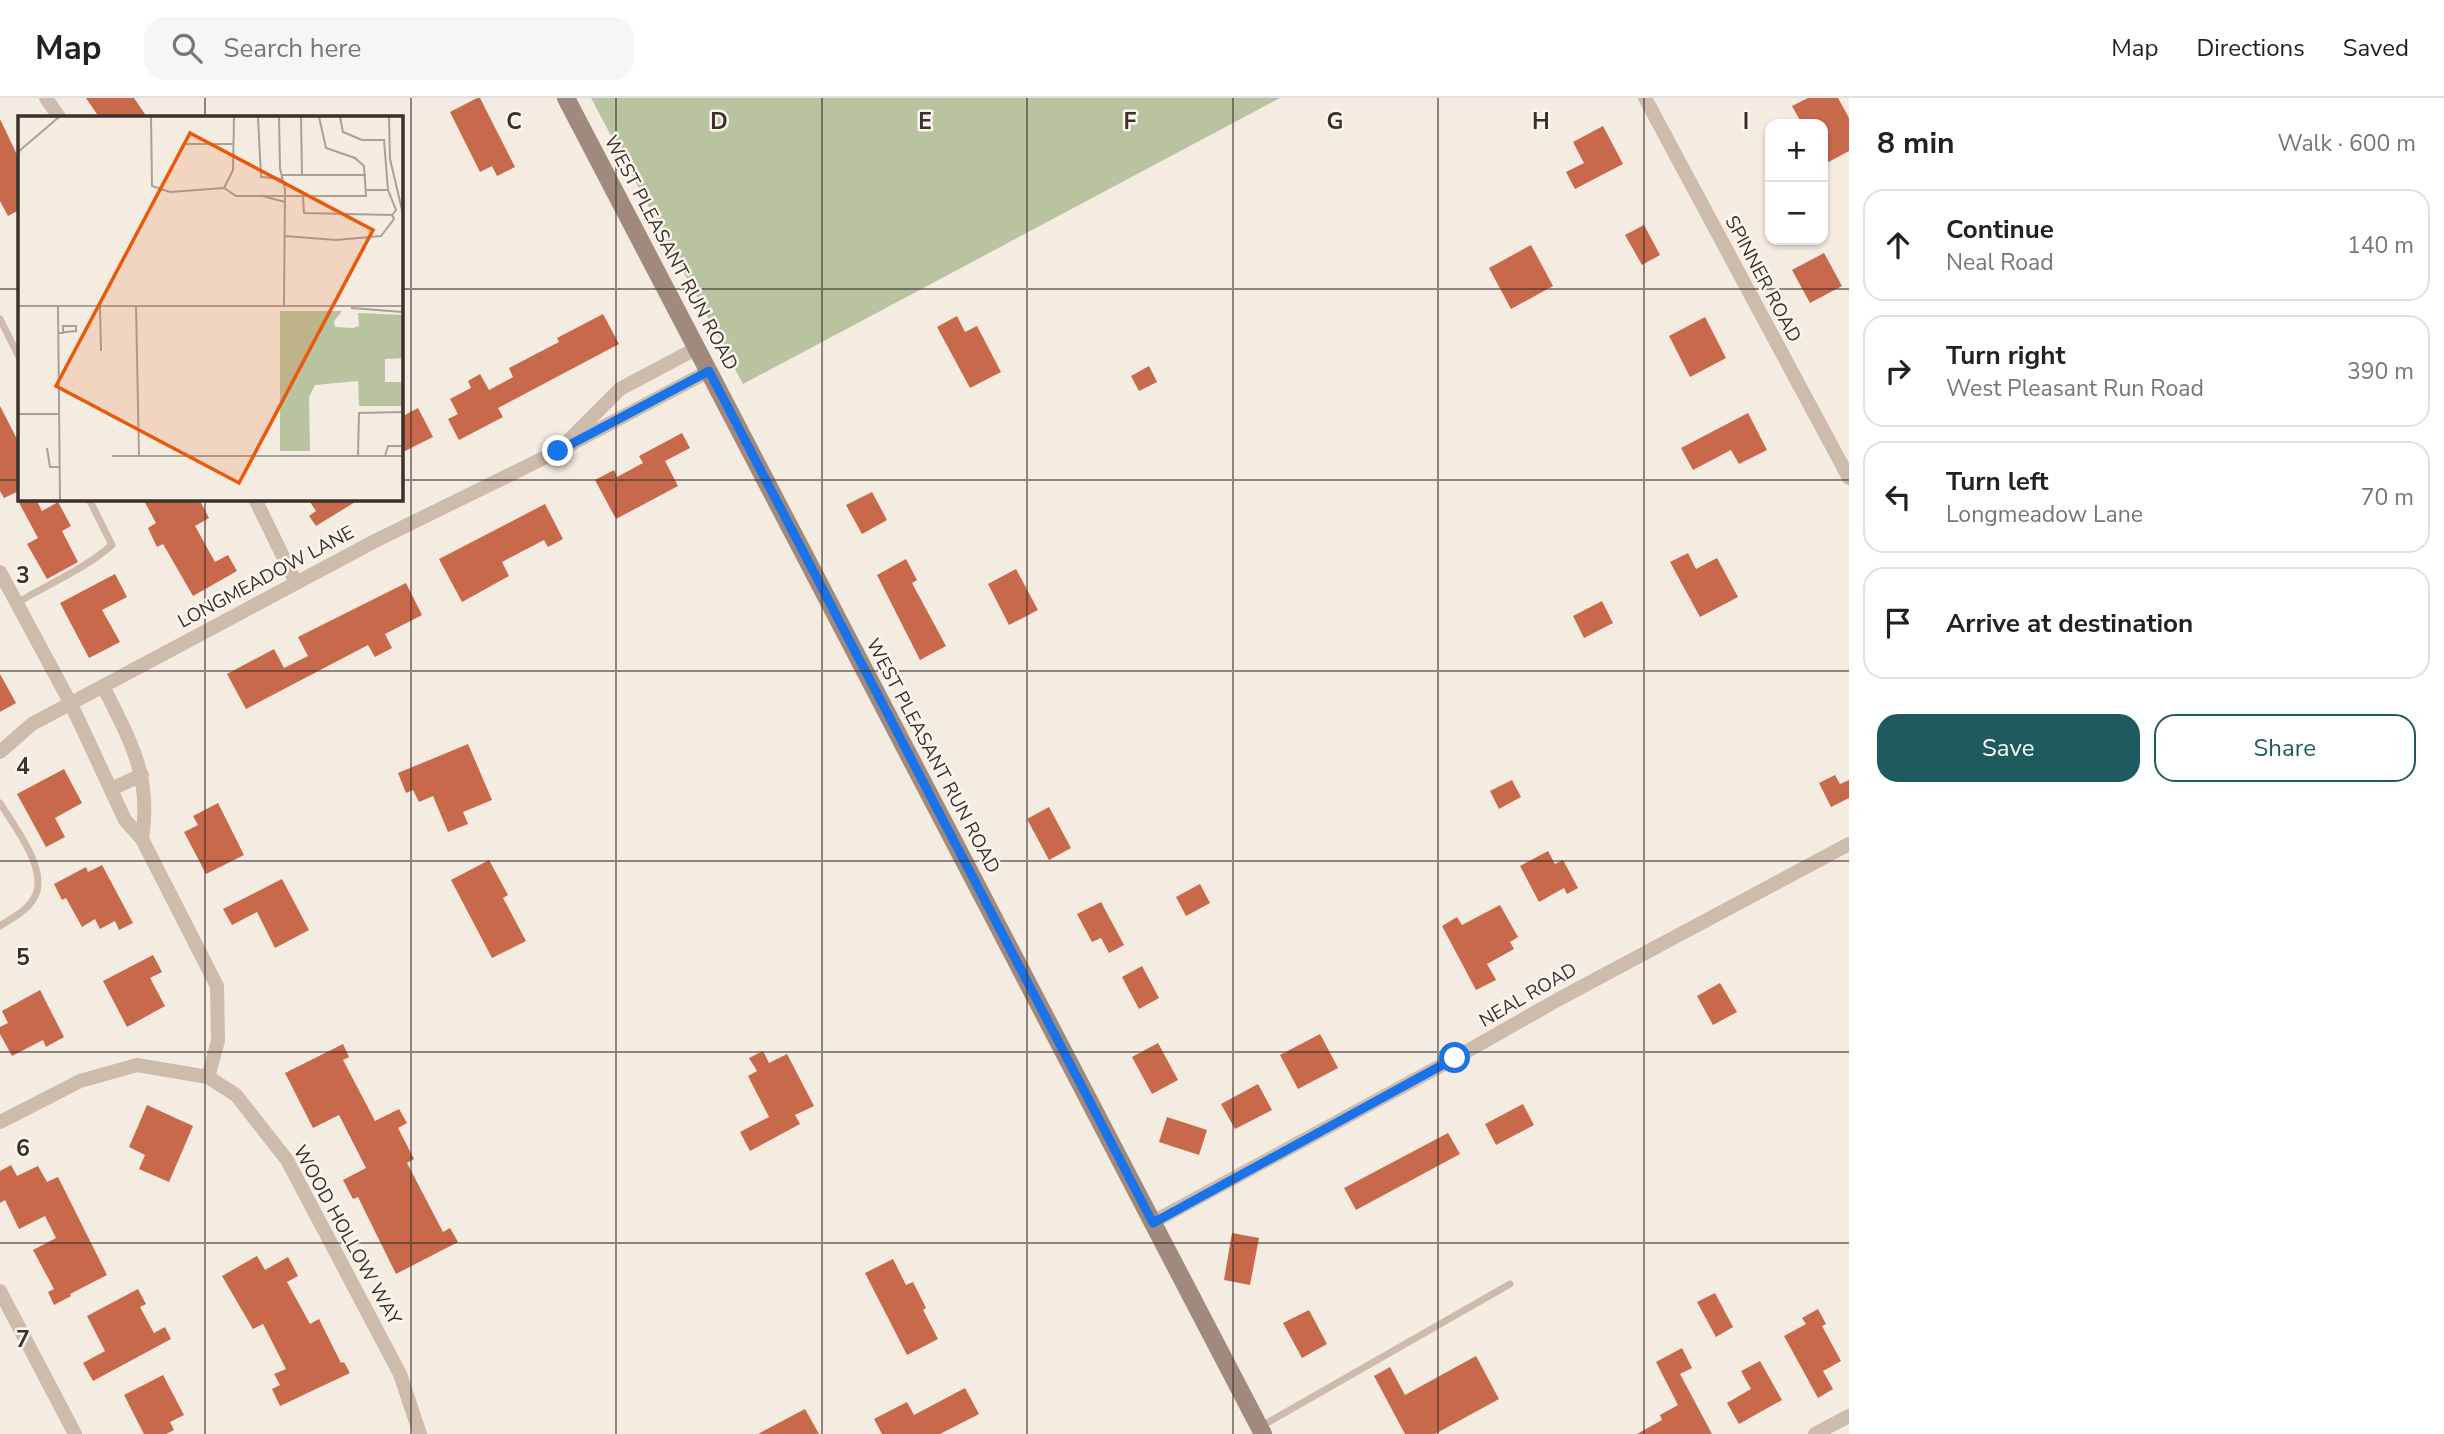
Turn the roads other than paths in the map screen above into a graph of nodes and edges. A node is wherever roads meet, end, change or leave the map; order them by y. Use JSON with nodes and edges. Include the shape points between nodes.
{"nodes":[{"id":1,"x":46,"y":98,"type":"edge"},
{"id":2,"x":566,"y":98,"type":"edge"},
{"id":3,"x":1645,"y":98,"type":"edge"},
{"id":4,"x":58,"y":116,"type":"edge"},
{"id":5,"x":0,"y":319,"type":"edge"},
{"id":6,"x":698,"y":348,"type":"junction"},
{"id":7,"x":18,"y":355,"type":"edge"},
{"id":8,"x":709,"y":371,"type":"junction"},
{"id":9,"x":558,"y":451,"type":"junction"},
{"id":10,"x":1849,"y":478,"type":"edge"},
{"id":11,"x":90,"y":500,"type":"edge"},
{"id":12,"x":255,"y":500,"type":"edge"},
{"id":13,"x":0,"y":572,"type":"edge"},
{"id":14,"x":296,"y":583,"type":"junction"},
{"id":15,"x":17,"y":603,"type":"junction"},
{"id":16,"x":103,"y":686,"type":"junction"},
{"id":17,"x":71,"y":704,"type":"junction"},
{"id":18,"x":0,"y":752,"type":"edge"},
{"id":19,"x":142,"y":775,"type":"junction"},
{"id":20,"x":111,"y":789,"type":"junction"},
{"id":21,"x":0,"y":803,"type":"edge"},
{"id":22,"x":142,"y":839,"type":"junction"},
{"id":23,"x":1849,"y":844,"type":"edge"},
{"id":24,"x":0,"y":926,"type":"edge"},
{"id":25,"x":208,"y":1077,"type":"junction"},
{"id":26,"x":0,"y":1122,"type":"edge"},
{"id":27,"x":1153,"y":1223,"type":"junction"},
{"id":28,"x":1510,"y":1284,"type":"dead end"},
{"id":29,"x":0,"y":1291,"type":"edge"},
{"id":30,"x":1849,"y":1416,"type":"edge"},
{"id":31,"x":1261,"y":1431,"type":"edge"},
{"id":32,"x":75,"y":1434,"type":"edge"},
{"id":33,"x":420,"y":1434,"type":"edge"},
{"id":34,"x":1815,"y":1434,"type":"edge"}],
"edges":[{"from":1,"to":4,"type":"street"},
{"from":2,"to":6,"type":"main road","name":"WEST PLEASANT RUN ROAD"},
{"from":3,"to":10,"type":"street","name":"SPINNER ROAD"},
{"from":5,"to":7,"type":"lane"},
{"from":6,"to":8,"type":"main road","name":"WEST PLEASANT RUN ROAD"},
{"from":6,"to":9,"type":"street","name":"LONGMEADOW LANE","via":[[621,389]]},
{"from":8,"to":9,"type":"street","name":"LONGMEADOW LANE"},
{"from":8,"to":27,"type":"main road","name":"WEST PLEASANT RUN ROAD"},
{"from":9,"to":14,"type":"street","name":"LONGMEADOW LANE"},
{"from":11,"to":15,"type":"lane","via":[[112,545],[90,564]]},
{"from":12,"to":14,"type":"street"},
{"from":13,"to":15,"type":"street"},
{"from":14,"to":16,"type":"street","name":"LONGMEADOW LANE"},
{"from":15,"to":17,"type":"street"},
{"from":16,"to":17,"type":"street","name":"LONGMEADOW LANE"},
{"from":16,"to":19,"type":"street","via":[[136,752]]},
{"from":17,"to":18,"type":"street","name":"LONGMEADOW LANE","via":[[32,724]]},
{"from":17,"to":20,"type":"street"},
{"from":19,"to":20,"type":"street"},
{"from":19,"to":22,"type":"street","via":[[146,815]]},
{"from":20,"to":22,"type":"street","via":[[125,820]]},
{"from":21,"to":24,"type":"lane","via":[[36,863],[38,877],[33,900]]},
{"from":22,"to":25,"type":"street","via":[[218,986],[218,1041]]},
{"from":23,"to":27,"type":"street","name":"NEAL ROAD"},
{"from":25,"to":26,"type":"street","via":[[137,1065],[80,1081]]},
{"from":25,"to":33,"type":"street","name":"WOOD HOLLOW WAY","via":[[236,1095],[287,1160],[400,1374]]},
{"from":27,"to":31,"type":"main road","name":"WEST PLEASANT RUN ROAD"},
{"from":28,"to":31,"type":"lane"},
{"from":29,"to":32,"type":"street"},
{"from":30,"to":34,"type":"street"}]}
